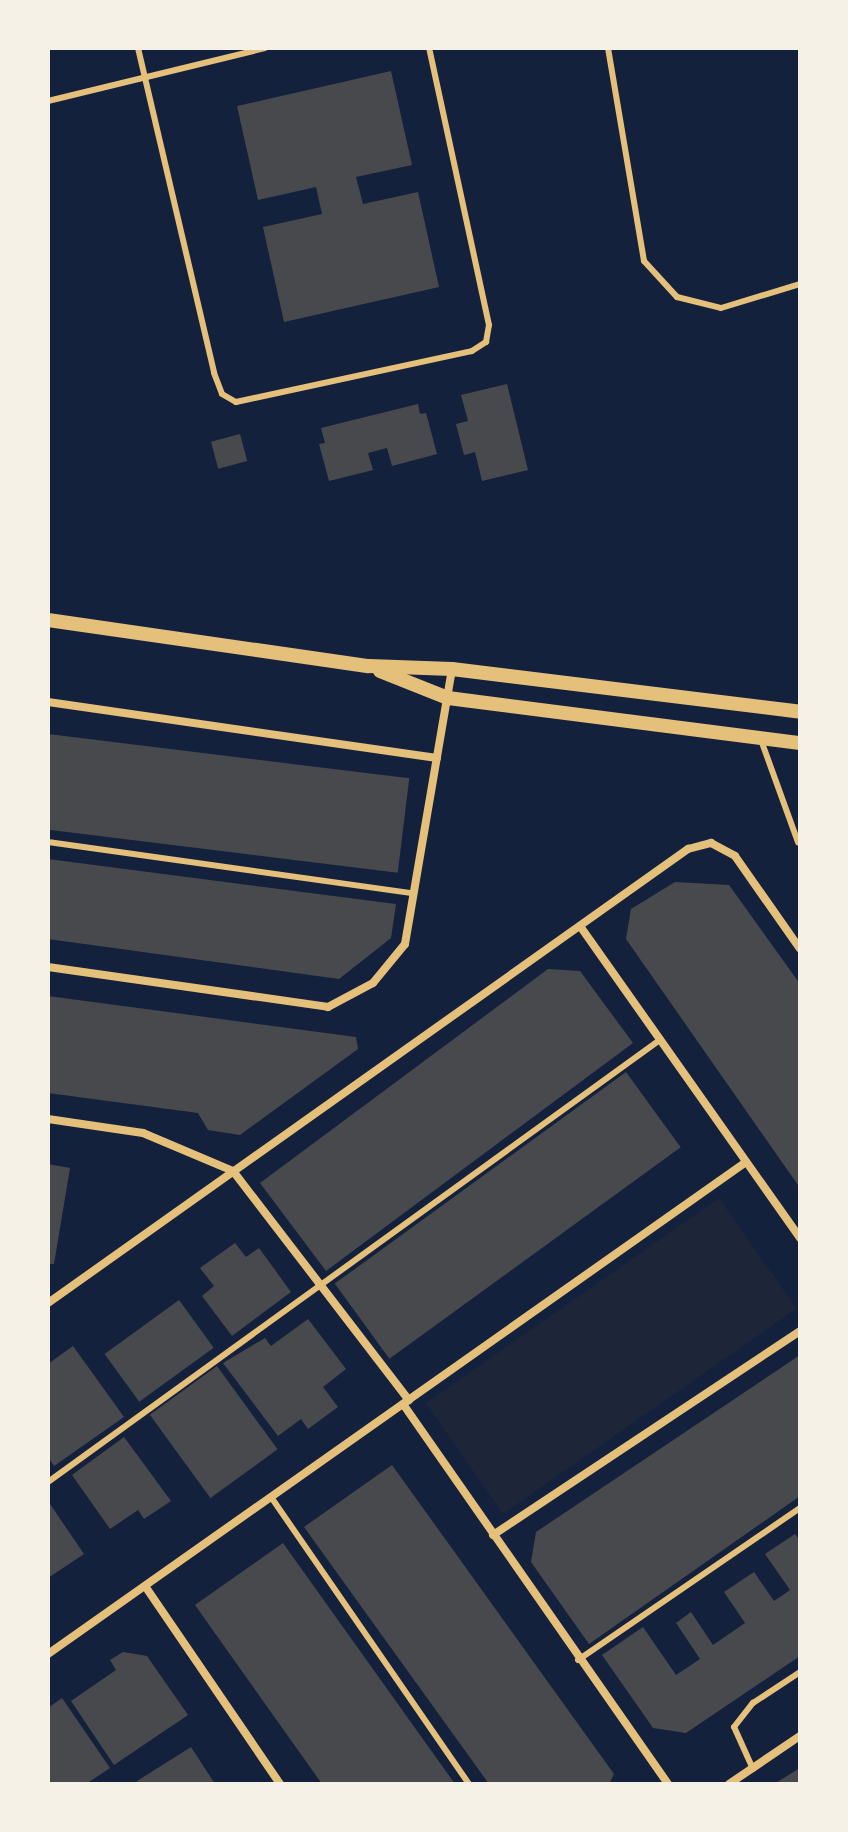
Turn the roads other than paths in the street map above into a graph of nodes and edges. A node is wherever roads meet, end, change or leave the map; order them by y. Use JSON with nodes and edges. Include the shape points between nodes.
{"nodes":[{"id":1,"x":138,"y":48,"type":"edge"},
{"id":2,"x":265,"y":48,"type":"edge"},
{"id":3,"x":429,"y":48,"type":"edge"},
{"id":4,"x":608,"y":48,"type":"edge"},
{"id":5,"x":144,"y":76,"type":"junction"},
{"id":6,"x":48,"y":101,"type":"edge"},
{"id":7,"x":800,"y":284,"type":"edge"},
{"id":8,"x":48,"y":620,"type":"edge"},
{"id":9,"x":369,"y":666,"type":"junction"},
{"id":10,"x":452,"y":669,"type":"junction"},
{"id":11,"x":448,"y":698,"type":"junction"},
{"id":12,"x":48,"y":702,"type":"edge"},
{"id":13,"x":800,"y":712,"type":"edge"},
{"id":14,"x":760,"y":738,"type":"junction"},
{"id":15,"x":800,"y":743,"type":"edge"},
{"id":16,"x":437,"y":758,"type":"junction"},
{"id":17,"x":800,"y":838,"type":"edge"},
{"id":18,"x":48,"y":842,"type":"edge"},
{"id":19,"x":413,"y":893,"type":"junction"},
{"id":20,"x":580,"y":926,"type":"junction"},
{"id":21,"x":800,"y":949,"type":"edge"},
{"id":22,"x":48,"y":967,"type":"edge"},
{"id":23,"x":661,"y":1039,"type":"junction"},
{"id":24,"x":48,"y":1119,"type":"edge"},
{"id":25,"x":746,"y":1162,"type":"junction"},
{"id":26,"x":233,"y":1171,"type":"junction"},
{"id":27,"x":798,"y":1231,"type":"edge"},
{"id":28,"x":321,"y":1284,"type":"junction"},
{"id":29,"x":48,"y":1303,"type":"edge"},
{"id":30,"x":800,"y":1331,"type":"edge"},
{"id":31,"x":406,"y":1402,"type":"junction"},
{"id":32,"x":48,"y":1482,"type":"edge"},
{"id":33,"x":271,"y":1497,"type":"junction"},
{"id":34,"x":800,"y":1508,"type":"edge"},
{"id":35,"x":493,"y":1535,"type":"junction"},
{"id":36,"x":145,"y":1586,"type":"junction"},
{"id":37,"x":48,"y":1654,"type":"edge"},
{"id":38,"x":578,"y":1660,"type":"junction"},
{"id":39,"x":800,"y":1672,"type":"edge"},
{"id":40,"x":800,"y":1736,"type":"edge"},
{"id":41,"x":753,"y":1769,"type":"junction"},
{"id":42,"x":280,"y":1784,"type":"edge"},
{"id":43,"x":469,"y":1784,"type":"edge"},
{"id":44,"x":668,"y":1784,"type":"edge"},
{"id":45,"x":729,"y":1784,"type":"edge"}],
"edges":[{"from":1,"to":5,"type":"lane"},
{"from":2,"to":5,"type":"lane"},
{"from":3,"to":5,"type":"lane","via":[[489,325],[486,342],[472,351],[244,402],[222,394],[214,373]]},
{"from":4,"to":7,"type":"lane","via":[[644,261],[677,297],[721,308]]},
{"from":5,"to":6,"type":"lane"},
{"from":8,"to":9,"type":"street"},
{"from":9,"to":10,"type":"street"},
{"from":9,"to":11,"type":"street"},
{"from":10,"to":11,"type":"street"},
{"from":10,"to":13,"type":"street"},
{"from":11,"to":14,"type":"street"},
{"from":11,"to":16,"type":"street"},
{"from":12,"to":16,"type":"street"},
{"from":14,"to":15,"type":"street"},
{"from":14,"to":17,"type":"lane","via":[[798,842]]},
{"from":16,"to":19,"type":"street"},
{"from":18,"to":19,"type":"lane"},
{"from":19,"to":22,"type":"street","via":[[405,944],[373,983],[328,1007]]},
{"from":20,"to":21,"type":"street","via":[[688,849],[711,843],[735,856]]},
{"from":20,"to":23,"type":"street"},
{"from":20,"to":26,"type":"street"},
{"from":23,"to":25,"type":"street"},
{"from":23,"to":28,"type":"lane"},
{"from":24,"to":26,"type":"street","via":[[143,1133]]},
{"from":25,"to":27,"type":"street"},
{"from":25,"to":31,"type":"street"},
{"from":26,"to":28,"type":"street"},
{"from":26,"to":29,"type":"street"},
{"from":28,"to":31,"type":"street"},
{"from":28,"to":32,"type":"lane"},
{"from":30,"to":35,"type":"street"},
{"from":31,"to":33,"type":"street"},
{"from":31,"to":35,"type":"street"},
{"from":33,"to":36,"type":"street"},
{"from":33,"to":43,"type":"lane"},
{"from":34,"to":38,"type":"lane"},
{"from":35,"to":38,"type":"street"},
{"from":36,"to":37,"type":"street"},
{"from":36,"to":42,"type":"street"},
{"from":38,"to":44,"type":"street"},
{"from":39,"to":41,"type":"lane","via":[[753,1703],[734,1727]]},
{"from":40,"to":41,"type":"street"},
{"from":41,"to":45,"type":"street"}]}
